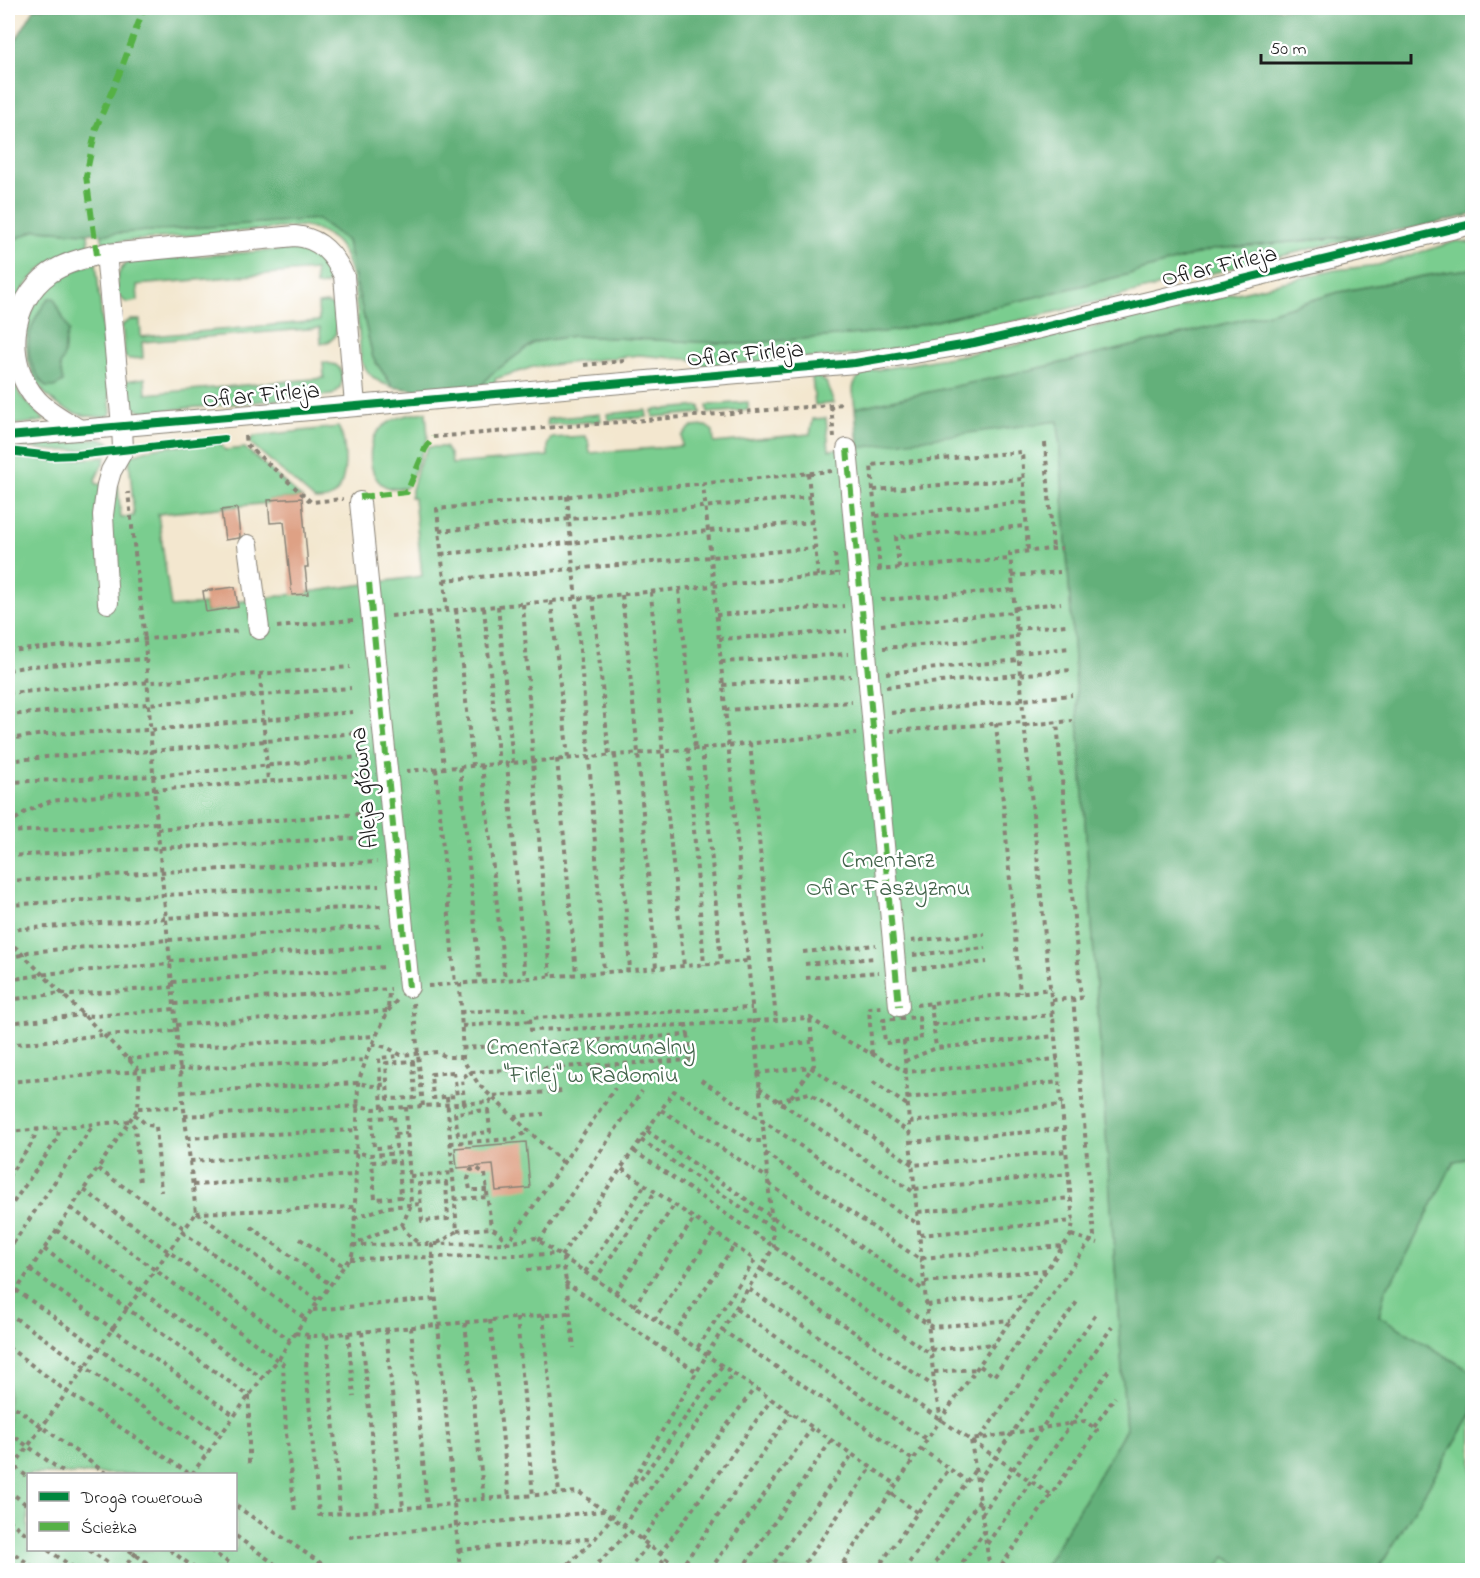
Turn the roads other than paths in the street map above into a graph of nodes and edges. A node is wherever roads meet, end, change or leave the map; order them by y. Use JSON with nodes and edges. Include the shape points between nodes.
{"nodes":[{"id":1,"x":1473,"y":224,"type":"edge"},
{"id":2,"x":106,"y":254,"type":"junction"},
{"id":3,"x":355,"y":405,"type":"junction"},
{"id":4,"x":122,"y":426,"type":"junction"},
{"id":5,"x":78,"y":429,"type":"junction"},
{"id":6,"x":8,"y":436,"type":"edge"},
{"id":7,"x":847,"y":449,"type":"dead end"},
{"id":8,"x":355,"y":500,"type":"road end"},
{"id":9,"x":248,"y":545,"type":"dead end"},
{"id":10,"x":108,"y":603,"type":"dead end"},
{"id":11,"x":259,"y":629,"type":"road end"},
{"id":12,"x":409,"y":987,"type":"road end"},
{"id":13,"x":899,"y":1006,"type":"road end"}],
"edges":[{"from":1,"to":3,"type":"street","name":"Ofiar Firleja","via":[[1029,331],[855,363]]},
{"from":2,"to":3,"type":"street","via":[[295,236],[319,242],[339,264],[344,276]]},
{"from":2,"to":4,"type":"street"},
{"from":2,"to":5,"type":"street","via":[[74,261],[48,274],[28,296],[17,323],[16,355],[29,390],[46,408]]},
{"from":3,"to":4,"type":"street","name":"Ofiar Firleja"},
{"from":4,"to":5,"type":"street","name":"Ofiar Firleja"},
{"from":4,"to":10,"type":"street","via":[[123,450],[111,471],[103,515]]},
{"from":5,"to":6,"type":"street","name":"Ofiar Firleja"},
{"from":7,"to":13,"type":"street"},
{"from":8,"to":12,"type":"street","name":"Aleja główna","via":[[369,583]]},
{"from":9,"to":11,"type":"street"}]}
